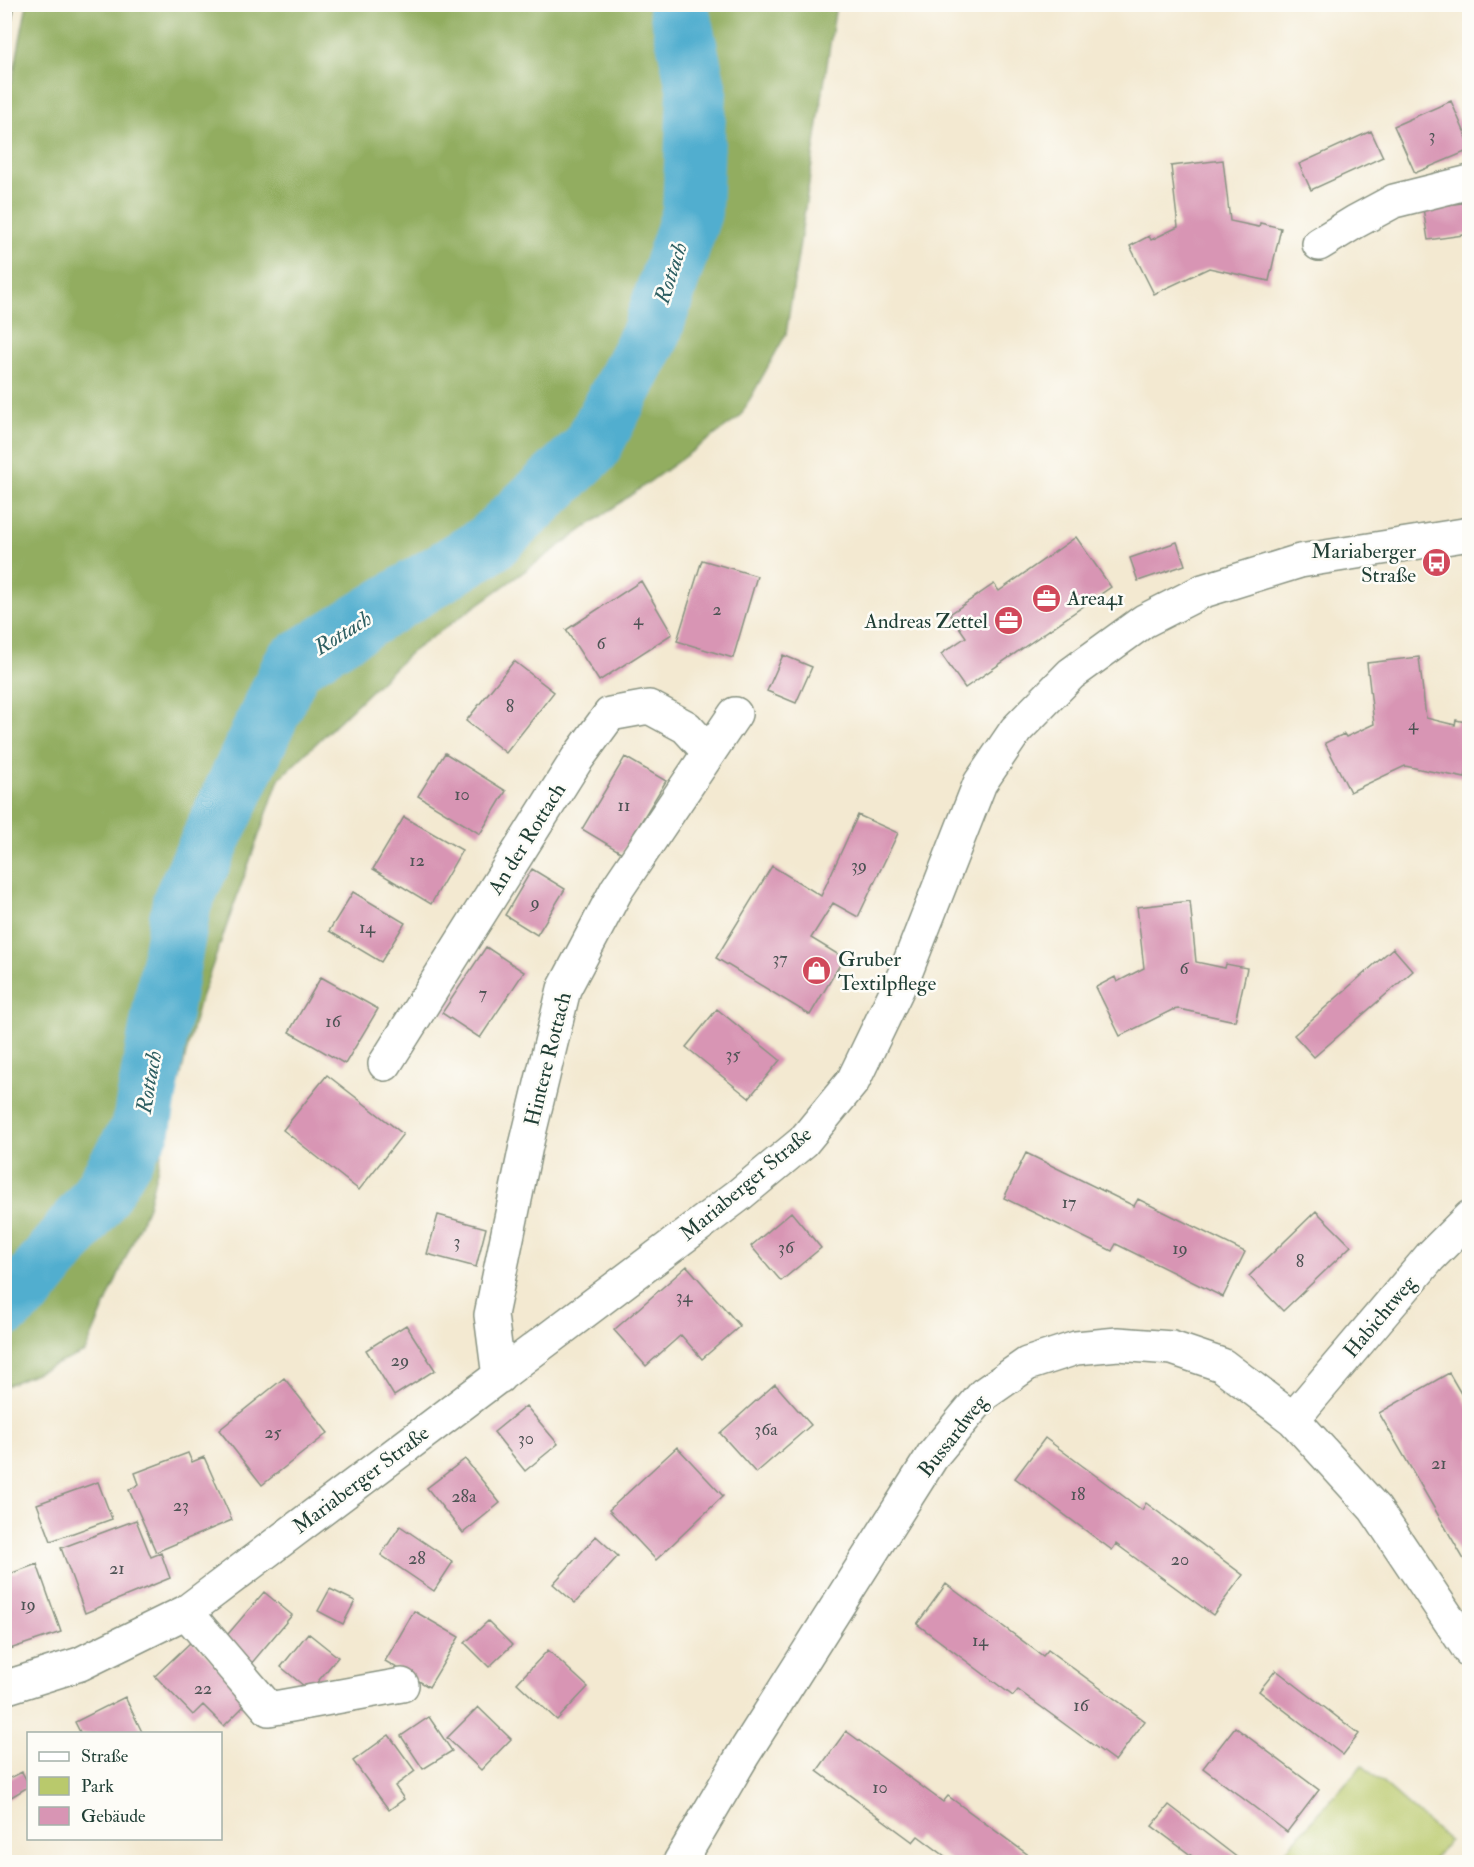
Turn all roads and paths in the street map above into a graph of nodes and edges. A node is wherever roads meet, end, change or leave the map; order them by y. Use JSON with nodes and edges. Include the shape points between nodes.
{"nodes":[{"id":1,"x":1470,"y":182,"type":"edge"},
{"id":2,"x":1319,"y":244,"type":"dead end"},
{"id":3,"x":1470,"y":534,"type":"edge"},
{"id":4,"x":735,"y":714,"type":"dead end"},
{"id":5,"x":709,"y":752,"type":"junction"},
{"id":6,"x":385,"y":1064,"type":"dead end"},
{"id":7,"x":1470,"y":1217,"type":"edge"},
{"id":8,"x":499,"y":1377,"type":"junction"},
{"id":9,"x":1293,"y":1419,"type":"junction"},
{"id":10,"x":186,"y":1612,"type":"junction"},
{"id":11,"x":1470,"y":1652,"type":"edge"},
{"id":12,"x":402,"y":1685,"type":"dead end"},
{"id":13,"x":4,"y":1688,"type":"edge"},
{"id":14,"x":680,"y":1863,"type":"edge"}],
"edges":[{"from":1,"to":2,"type":"street","via":[[1394,201]]},
{"from":3,"to":8,"type":"street","name":"Mariaberger Straße","via":[[1300,561],[1203,591],[1144,621],[1071,674],[1016,730],[980,783],[907,969],[853,1081],[803,1142]]},
{"from":4,"to":5,"type":"street","name":"Hintere Rottach"},
{"from":5,"to":6,"type":"street","name":"An der Rottach","via":[[686,726],[649,707],[610,714],[577,759]]},
{"from":5,"to":8,"type":"street","name":"Hintere Rottach","via":[[617,889],[564,989],[491,1315]]},
{"from":7,"to":9,"type":"street","name":"Habichtweg","via":[[1430,1257]]},
{"from":8,"to":10,"type":"street","name":"Mariaberger Straße"},
{"from":9,"to":11,"type":"street","name":"Bussardweg","via":[[1375,1509]]},
{"from":9,"to":14,"type":"street","name":"Bussardweg","via":[[1222,1365],[1172,1348],[1118,1344],[1076,1348],[1027,1364],[984,1394],[933,1455],[743,1755]]},
{"from":10,"to":12,"type":"street","via":[[269,1709]]},
{"from":10,"to":13,"type":"street","name":"Mariaberger Straße","via":[[80,1664]]}]}
